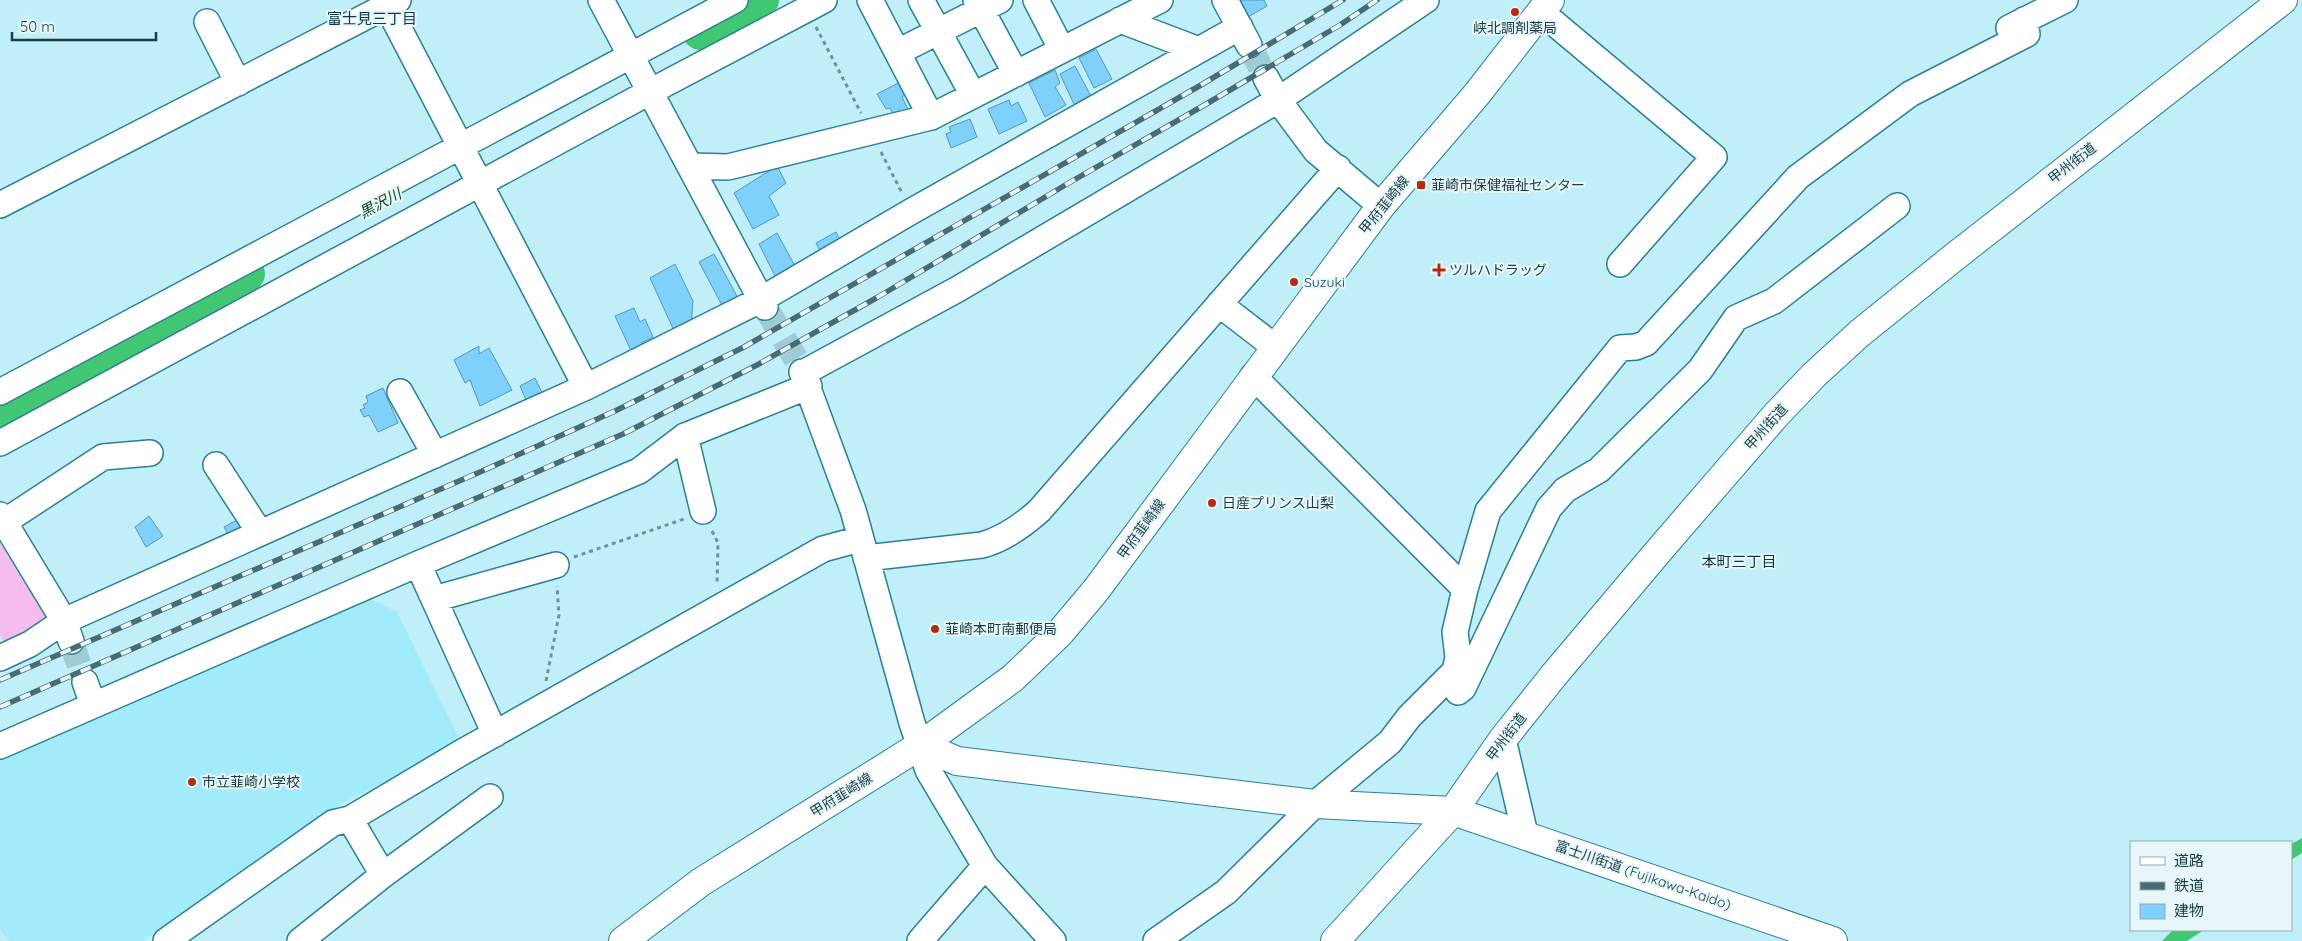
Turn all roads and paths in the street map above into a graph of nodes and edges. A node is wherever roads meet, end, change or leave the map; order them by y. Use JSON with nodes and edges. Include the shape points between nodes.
{"nodes":[{"id":1,"x":601,"y":0,"type":"edge"},
{"id":2,"x":735,"y":0,"type":"edge"},
{"id":3,"x":870,"y":0,"type":"edge"},
{"id":4,"x":921,"y":0,"type":"edge"},
{"id":5,"x":1036,"y":0,"type":"edge"},
{"id":6,"x":1160,"y":0,"type":"edge"},
{"id":7,"x":1226,"y":0,"type":"edge"},
{"id":8,"x":1426,"y":0,"type":"edge"},
{"id":9,"x":2064,"y":0,"type":"edge"},
{"id":10,"x":2283,"y":0,"type":"edge"},
{"id":11,"x":390,"y":2,"type":"edge"},
{"id":12,"x":811,"y":3,"type":"edge"},
{"id":13,"x":986,"y":3,"type":"edge"},
{"id":14,"x":1545,"y":6,"type":"edge"},
{"id":15,"x":699,"y":8,"type":"edge"},
{"id":16,"x":1120,"y":20,"type":"junction"},
{"id":17,"x":207,"y":22,"type":"dead end"},
{"id":18,"x":938,"y":32,"type":"junction"},
{"id":19,"x":1062,"y":50,"type":"junction"},
{"id":20,"x":1199,"y":50,"type":"junction"},
{"id":21,"x":898,"y":52,"type":"junction"},
{"id":22,"x":631,"y":56,"type":"junction"},
{"id":23,"x":1016,"y":74,"type":"junction"},
{"id":24,"x":1266,"y":78,"type":"tunnel mouth"},
{"id":25,"x":238,"y":83,"type":"junction"},
{"id":26,"x":650,"y":91,"type":"junction"},
{"id":27,"x":973,"y":95,"type":"junction"},
{"id":28,"x":1278,"y":100,"type":"junction"},
{"id":29,"x":931,"y":117,"type":"junction"},
{"id":30,"x":871,"y":132,"type":"junction"},
{"id":31,"x":461,"y":146,"type":"junction"},
{"id":32,"x":691,"y":166,"type":"junction"},
{"id":33,"x":1338,"y":168,"type":"junction"},
{"id":34,"x":480,"y":183,"type":"junction"},
{"id":35,"x":0,"y":205,"type":"edge"},
{"id":36,"x":1381,"y":206,"type":"junction"},
{"id":37,"x":1897,"y":206,"type":"dead end"},
{"id":38,"x":912,"y":211,"type":"junction"},
{"id":39,"x":1620,"y":264,"type":"dead end"},
{"id":40,"x":764,"y":303,"type":"junction"},
{"id":41,"x":1219,"y":304,"type":"junction"},
{"id":42,"x":1275,"y":347,"type":"junction"},
{"id":43,"x":803,"y":373,"type":"junction"},
{"id":44,"x":1253,"y":376,"type":"junction"},
{"id":45,"x":586,"y":387,"type":"junction"},
{"id":46,"x":0,"y":392,"type":"edge"},
{"id":47,"x":400,"y":392,"type":"dead end"},
{"id":48,"x":685,"y":436,"type":"junction"},
{"id":49,"x":0,"y":443,"type":"edge"},
{"id":50,"x":150,"y":454,"type":"dead end"},
{"id":51,"x":435,"y":455,"type":"junction"},
{"id":52,"x":216,"y":465,"type":"dead end"},
{"id":53,"x":703,"y":512,"type":"junction"},
{"id":54,"x":2,"y":518,"type":"edge"},
{"id":55,"x":260,"y":533,"type":"junction"},
{"id":56,"x":863,"y":549,"type":"junction"},
{"id":57,"x":418,"y":564,"type":"junction"},
{"id":58,"x":556,"y":565,"type":"junction"},
{"id":59,"x":1465,"y":590,"type":"junction"},
{"id":60,"x":434,"y":599,"type":"junction"},
{"id":61,"x":729,"y":602,"type":"junction"},
{"id":62,"x":68,"y":631,"type":"junction"},
{"id":63,"x":0,"y":658,"type":"edge"},
{"id":64,"x":85,"y":682,"type":"tunnel mouth"},
{"id":65,"x":93,"y":705,"type":"junction"},
{"id":66,"x":544,"y":707,"type":"junction"},
{"id":67,"x":495,"y":734,"type":"junction"},
{"id":68,"x":1503,"y":739,"type":"junction"},
{"id":69,"x":1390,"y":742,"type":"junction"},
{"id":70,"x":921,"y":745,"type":"junction"},
{"id":71,"x":0,"y":746,"type":"edge"},
{"id":72,"x":490,"y":797,"type":"dead end"},
{"id":73,"x":1315,"y":804,"type":"junction"},
{"id":74,"x":1453,"y":811,"type":"junction"},
{"id":75,"x":350,"y":819,"type":"junction"},
{"id":76,"x":1525,"y":834,"type":"junction"},
{"id":77,"x":985,"y":866,"type":"junction"},
{"id":78,"x":383,"y":875,"type":"junction"},
{"id":79,"x":166,"y":941,"type":"edge"},
{"id":80,"x":300,"y":941,"type":"edge"},
{"id":81,"x":623,"y":941,"type":"edge"},
{"id":82,"x":920,"y":941,"type":"edge"},
{"id":83,"x":1053,"y":941,"type":"edge"},
{"id":84,"x":1156,"y":941,"type":"edge"},
{"id":85,"x":1335,"y":941,"type":"edge"},
{"id":86,"x":1833,"y":941,"type":"edge"}],
"edges":[{"from":1,"to":22,"type":"street"},
{"from":2,"to":15,"type":"street"},
{"from":3,"to":21,"type":"street"},
{"from":4,"to":18,"type":"street"},
{"from":5,"to":19,"type":"street"},
{"from":6,"to":16,"type":"street"},
{"from":7,"to":20,"type":"street","via":[[1244,36]]},
{"from":8,"to":28,"type":"street"},
{"from":9,"to":59,"type":"street","via":[[2024,20],[2027,34],[1910,94],[1798,177],[1646,344],[1620,348],[1488,511]]},
{"from":10,"to":68,"type":"main road","name":"甲州街道","via":[[1953,258],[1860,333],[1814,375],[1662,546]]},
{"from":11,"to":25,"type":"street"},
{"from":11,"to":31,"type":"street"},
{"from":12,"to":26,"type":"street"},
{"from":12,"to":30,"type":"path"},
{"from":13,"to":18,"type":"street"},
{"from":13,"to":23,"type":"street"},
{"from":14,"to":36,"type":"main road","name":"甲府韮崎線","via":[[1477,94]]},
{"from":14,"to":39,"type":"street","via":[[1714,157]]},
{"from":15,"to":22,"type":"street"},
{"from":16,"to":19,"type":"street"},
{"from":16,"to":20,"type":"street"},
{"from":17,"to":25,"type":"street"},
{"from":18,"to":21,"type":"street"},
{"from":18,"to":27,"type":"street"},
{"from":19,"to":23,"type":"street"},
{"from":20,"to":38,"type":"street"},
{"from":21,"to":29,"type":"street"},
{"from":22,"to":26,"type":"street"},
{"from":22,"to":31,"type":"street"},
{"from":23,"to":27,"type":"street"},
{"from":24,"to":28,"type":"street"},
{"from":25,"to":35,"type":"street"},
{"from":26,"to":32,"type":"street"},
{"from":26,"to":34,"type":"street"},
{"from":27,"to":29,"type":"street"},
{"from":28,"to":33,"type":"street","via":[[1316,150]]},
{"from":28,"to":43,"type":"street","via":[[958,289]]},
{"from":29,"to":30,"type":"street"},
{"from":30,"to":32,"type":"street","via":[[728,167]]},
{"from":30,"to":38,"type":"path"},
{"from":31,"to":34,"type":"street"},
{"from":31,"to":46,"type":"street"},
{"from":32,"to":40,"type":"street"},
{"from":33,"to":36,"type":"street"},
{"from":33,"to":41,"type":"street"},
{"from":34,"to":45,"type":"street"},
{"from":34,"to":49,"type":"street"},
{"from":36,"to":42,"type":"main road","name":"甲府韮崎線"},
{"from":37,"to":69,"type":"street","via":[[1774,301],[1736,318],[1700,370],[1599,470],[1565,490],[1548,508],[1463,688],[1413,729]]},
{"from":38,"to":40,"type":"street"},
{"from":40,"to":45,"type":"street"},
{"from":41,"to":42,"type":"street"},
{"from":41,"to":56,"type":"street","via":[[1040,511],[1022,526],[982,545]]},
{"from":42,"to":44,"type":"main road","name":"甲府韮崎線"},
{"from":43,"to":48,"type":"street"},
{"from":43,"to":56,"type":"street","via":[[854,510]]},
{"from":44,"to":59,"type":"street"},
{"from":44,"to":70,"type":"main road","name":"甲府韮崎線","via":[[1096,590],[1059,634],[1013,678]]},
{"from":45,"to":51,"type":"street"},
{"from":47,"to":51,"type":"street"},
{"from":48,"to":53,"type":"street"},
{"from":48,"to":57,"type":"street","via":[[639,471]]},
{"from":50,"to":54,"type":"street","via":[[103,457]]},
{"from":51,"to":55,"type":"street"},
{"from":52,"to":55,"type":"street"},
{"from":53,"to":58,"type":"path"},
{"from":53,"to":61,"type":"path","via":[[718,543],[716,584]]},
{"from":54,"to":62,"type":"street"},
{"from":55,"to":62,"type":"street"},
{"from":56,"to":61,"type":"street","via":[[823,549]]},
{"from":56,"to":70,"type":"street"},
{"from":57,"to":60,"type":"street"},
{"from":57,"to":65,"type":"street"},
{"from":58,"to":60,"type":"street"},
{"from":58,"to":66,"type":"path","via":[[558,615]]},
{"from":59,"to":69,"type":"street","via":[[1455,632],[1458,657],[1455,671],[1409,716]]},
{"from":60,"to":67,"type":"street"},
{"from":61,"to":66,"type":"street"},
{"from":62,"to":63,"type":"street"},
{"from":64,"to":65,"type":"street"},
{"from":65,"to":71,"type":"street"},
{"from":66,"to":67,"type":"street"},
{"from":67,"to":75,"type":"street"},
{"from":68,"to":74,"type":"main road","name":"甲州街道"},
{"from":68,"to":76,"type":"street"},
{"from":69,"to":73,"type":"street"},
{"from":70,"to":73,"type":"main road","name":"富士川街道 (Fujikawa-Kaido)","via":[[957,760]]},
{"from":70,"to":77,"type":"street","via":[[928,770]]},
{"from":70,"to":81,"type":"main road","name":"甲府韮崎線","via":[[701,882]]},
{"from":72,"to":78,"type":"street"},
{"from":73,"to":74,"type":"main road","name":"富士川街道 (Fujikawa-Kaido)"},
{"from":73,"to":84,"type":"street","via":[[1226,892]]},
{"from":74,"to":76,"type":"main road","name":"富士川街道 (Fujikawa-Kaido)"},
{"from":74,"to":85,"type":"main road","name":"甲州街道"},
{"from":75,"to":78,"type":"street"},
{"from":75,"to":79,"type":"street","via":[[333,823]]},
{"from":76,"to":86,"type":"main road","name":"富士川街道 (Fujikawa-Kaido)"},
{"from":77,"to":82,"type":"street"},
{"from":77,"to":83,"type":"street"},
{"from":78,"to":80,"type":"street"}]}
